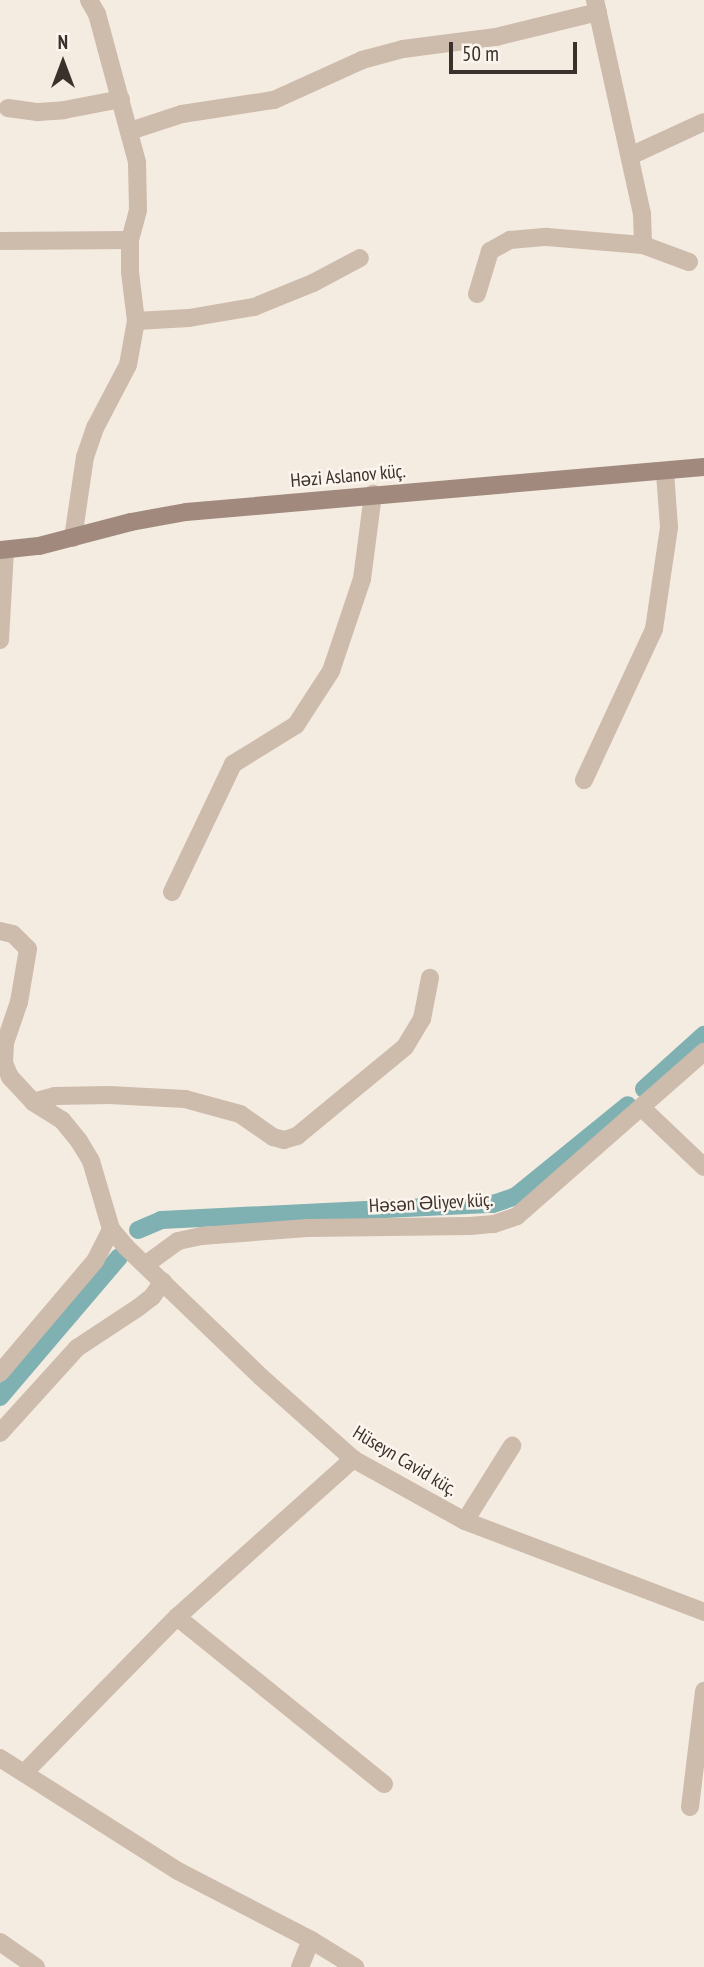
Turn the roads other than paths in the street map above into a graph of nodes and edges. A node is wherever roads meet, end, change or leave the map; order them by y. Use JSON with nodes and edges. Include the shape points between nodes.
{"nodes":[{"id":1,"x":89,"y":0,"type":"edge"},
{"id":2,"x":597,"y":6,"type":"edge"},
{"id":3,"x":121,"y":99,"type":"junction"},
{"id":4,"x":8,"y":108,"type":"dead end"},
{"id":5,"x":704,"y":122,"type":"edge"},
{"id":6,"x":130,"y":131,"type":"junction"},
{"id":7,"x":629,"y":156,"type":"junction"},
{"id":8,"x":130,"y":240,"type":"junction"},
{"id":9,"x":0,"y":241,"type":"edge"},
{"id":10,"x":643,"y":245,"type":"junction"},
{"id":11,"x":360,"y":258,"type":"dead end"},
{"id":12,"x":689,"y":262,"type":"dead end"},
{"id":13,"x":478,"y":294,"type":"dead end"},
{"id":14,"x":136,"y":321,"type":"junction"},
{"id":15,"x":704,"y":467,"type":"edge"},
{"id":16,"x":665,"y":472,"type":"junction"},
{"id":17,"x":373,"y":495,"type":"junction"},
{"id":18,"x":73,"y":538,"type":"junction"},
{"id":19,"x":3,"y":550,"type":"edge"},
{"id":20,"x":0,"y":640,"type":"edge"},
{"id":21,"x":584,"y":780,"type":"dead end"},
{"id":22,"x":172,"y":892,"type":"dead end"},
{"id":23,"x":0,"y":930,"type":"edge"},
{"id":24,"x":430,"y":978,"type":"dead end"},
{"id":25,"x":704,"y":1052,"type":"edge"},
{"id":26,"x":33,"y":1102,"type":"junction"},
{"id":27,"x":641,"y":1107,"type":"junction"},
{"id":28,"x":704,"y":1167,"type":"edge"},
{"id":29,"x":111,"y":1229,"type":"junction"},
{"id":30,"x":145,"y":1265,"type":"junction"},
{"id":31,"x":163,"y":1281,"type":"junction"},
{"id":32,"x":0,"y":1373,"type":"edge"},
{"id":33,"x":0,"y":1433,"type":"edge"},
{"id":34,"x":512,"y":1446,"type":"dead end"},
{"id":35,"x":354,"y":1459,"type":"junction"},
{"id":36,"x":465,"y":1521,"type":"junction"},
{"id":37,"x":704,"y":1612,"type":"edge"},
{"id":38,"x":177,"y":1617,"type":"junction"},
{"id":39,"x":704,"y":1691,"type":"edge"},
{"id":40,"x":0,"y":1758,"type":"edge"},
{"id":41,"x":24,"y":1773,"type":"junction"},
{"id":42,"x":384,"y":1784,"type":"dead end"},
{"id":43,"x":690,"y":1807,"type":"dead end"},
{"id":44,"x":311,"y":1940,"type":"junction"},
{"id":45,"x":0,"y":1942,"type":"edge"},
{"id":46,"x":36,"y":1967,"type":"edge"},
{"id":47,"x":299,"y":1967,"type":"edge"},
{"id":48,"x":355,"y":1967,"type":"edge"}],
"edges":[{"from":1,"to":3,"type":"street"},
{"from":2,"to":6,"type":"street","via":[[496,37],[403,49],[362,60],[274,100],[182,114]]},
{"from":2,"to":7,"type":"street"},
{"from":3,"to":4,"type":"street","via":[[64,110]]},
{"from":3,"to":6,"type":"street"},
{"from":5,"to":7,"type":"street"},
{"from":6,"to":8,"type":"street","via":[[140,188]]},
{"from":7,"to":10,"type":"street","via":[[642,214]]},
{"from":8,"to":9,"type":"street"},
{"from":8,"to":14,"type":"street"},
{"from":10,"to":12,"type":"street"},
{"from":10,"to":13,"type":"street","via":[[547,237],[510,240],[490,251]]},
{"from":11,"to":14,"type":"street","via":[[254,307]]},
{"from":14,"to":18,"type":"street","via":[[128,365],[85,457]]},
{"from":15,"to":16,"type":"street","name":"Həzi Aslanov küç."},
{"from":16,"to":17,"type":"street","name":"Həzi Aslanov küç."},
{"from":16,"to":21,"type":"street","via":[[669,527],[654,629]]},
{"from":17,"to":18,"type":"street","name":"Həzi Aslanov küç.","via":[[186,512]]},
{"from":17,"to":22,"type":"street","via":[[362,579],[331,671],[296,725],[233,764]]},
{"from":18,"to":19,"type":"street","name":"Həzi Aslanov küç."},
{"from":19,"to":20,"type":"street"},
{"from":23,"to":26,"type":"street","via":[[13,934],[28,949],[4,1063],[10,1077]]},
{"from":24,"to":26,"type":"street","via":[[422,1019],[405,1047],[297,1136],[273,1137],[240,1114],[185,1099],[68,1096]]},
{"from":25,"to":27,"type":"street","name":"Həsən Əliyev küç."},
{"from":26,"to":29,"type":"street","via":[[62,1120],[79,1141],[91,1161]]},
{"from":27,"to":28,"type":"street"},
{"from":27,"to":30,"type":"street","name":"Həsən Əliyev küç.","via":[[517,1216],[494,1224],[307,1228],[201,1236],[178,1241]]},
{"from":29,"to":30,"type":"street","name":"Hüseyn Cavid küç."},
{"from":29,"to":32,"type":"street","via":[[95,1261]]},
{"from":30,"to":31,"type":"street","name":"Hüseyn Cavid küç."},
{"from":31,"to":33,"type":"street","via":[[152,1297],[77,1348]]},
{"from":31,"to":35,"type":"street","name":"Hüseyn Cavid küç."},
{"from":34,"to":36,"type":"street"},
{"from":35,"to":36,"type":"street","name":"Hüseyn Cavid küç."},
{"from":35,"to":38,"type":"street"},
{"from":36,"to":37,"type":"street","name":"Hüseyn Cavid küç."},
{"from":38,"to":41,"type":"street"},
{"from":38,"to":42,"type":"street"},
{"from":39,"to":43,"type":"street"},
{"from":40,"to":41,"type":"street"},
{"from":41,"to":44,"type":"street","via":[[177,1871]]},
{"from":44,"to":47,"type":"street"},
{"from":44,"to":48,"type":"street"},
{"from":45,"to":46,"type":"street"}]}
